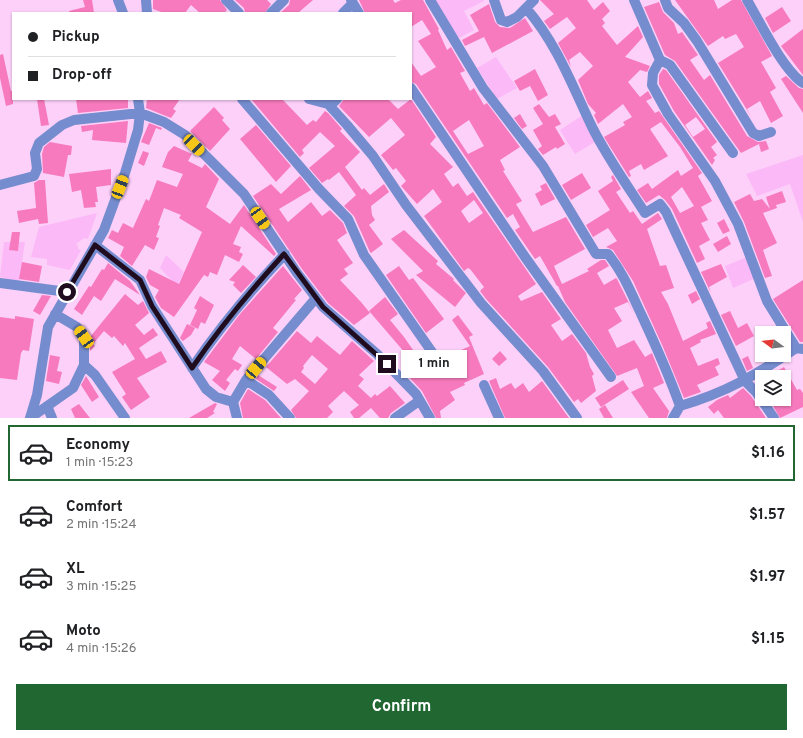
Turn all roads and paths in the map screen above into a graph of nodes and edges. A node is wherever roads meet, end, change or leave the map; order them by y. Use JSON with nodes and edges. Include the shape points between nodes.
{"nodes":[{"id":1,"x":118,"y":0,"type":"edge"},
{"id":2,"x":146,"y":0,"type":"edge"},
{"id":3,"x":226,"y":0,"type":"edge"},
{"id":4,"x":284,"y":0,"type":"edge"},
{"id":5,"x":430,"y":0,"type":"edge"},
{"id":6,"x":494,"y":0,"type":"edge"},
{"id":7,"x":534,"y":0,"type":"edge"},
{"id":8,"x":634,"y":0,"type":"edge"},
{"id":9,"x":665,"y":0,"type":"edge"},
{"id":10,"x":747,"y":0,"type":"edge"},
{"id":11,"x":352,"y":2,"type":"edge"},
{"id":12,"x":526,"y":8,"type":"junction"},
{"id":13,"x":123,"y":12,"type":"edge"},
{"id":14,"x":148,"y":12,"type":"edge"},
{"id":15,"x":238,"y":12,"type":"edge"},
{"id":16,"x":272,"y":12,"type":"edge"},
{"id":17,"x":344,"y":12,"type":"edge"},
{"id":18,"x":358,"y":12,"type":"edge"},
{"id":19,"x":660,"y":60,"type":"junction"},
{"id":20,"x":803,"y":83,"type":"edge"},
{"id":21,"x":412,"y":89,"type":"edge"},
{"id":22,"x":138,"y":100,"type":"edge"},
{"id":23,"x":243,"y":100,"type":"edge"},
{"id":24,"x":312,"y":100,"type":"edge"},
{"id":25,"x":336,"y":100,"type":"edge"},
{"id":26,"x":330,"y":106,"type":"junction"},
{"id":27,"x":140,"y":113,"type":"junction"},
{"id":28,"x":771,"y":132,"type":"dead end"},
{"id":29,"x":734,"y":154,"type":"dead end"},
{"id":30,"x":0,"y":185,"type":"edge"},
{"id":31,"x":95,"y":245,"type":"junction"},
{"id":32,"x":284,"y":254,"type":"junction"},
{"id":33,"x":0,"y":283,"type":"edge"},
{"id":34,"x":67,"y":292,"type":"junction"},
{"id":35,"x":316,"y":298,"type":"junction"},
{"id":36,"x":55,"y":314,"type":"junction"},
{"id":37,"x":800,"y":349,"type":"edge"},
{"id":38,"x":432,"y":352,"type":"dead end"},
{"id":39,"x":84,"y":365,"type":"junction"},
{"id":40,"x":192,"y":368,"type":"junction"},
{"id":41,"x":611,"y":377,"type":"dead end"},
{"id":42,"x":246,"y":380,"type":"junction"},
{"id":43,"x":745,"y":381,"type":"junction"},
{"id":44,"x":484,"y":385,"type":"dead end"},
{"id":45,"x":419,"y":401,"type":"junction"},
{"id":46,"x":233,"y":402,"type":"junction"},
{"id":47,"x":47,"y":406,"type":"junction"},
{"id":48,"x":680,"y":406,"type":"junction"},
{"id":49,"x":30,"y":418,"type":"edge"},
{"id":50,"x":52,"y":418,"type":"edge"},
{"id":51,"x":125,"y":418,"type":"edge"},
{"id":52,"x":237,"y":418,"type":"edge"},
{"id":53,"x":290,"y":418,"type":"edge"},
{"id":54,"x":395,"y":418,"type":"edge"},
{"id":55,"x":430,"y":418,"type":"edge"},
{"id":56,"x":499,"y":418,"type":"edge"},
{"id":57,"x":577,"y":418,"type":"edge"},
{"id":58,"x":673,"y":418,"type":"edge"},
{"id":59,"x":774,"y":418,"type":"edge"}],
"edges":[{"from":1,"to":13,"type":"street"},
{"from":2,"to":14,"type":"street"},
{"from":3,"to":15,"type":"street"},
{"from":4,"to":16,"type":"street"},
{"from":5,"to":48,"type":"street","via":[[483,88],[543,166],[596,254],[608,254],[628,285],[669,374]]},
{"from":6,"to":12,"type":"street","via":[[501,20],[507,22]]},
{"from":7,"to":12,"type":"street"},
{"from":8,"to":19,"type":"street"},
{"from":9,"to":28,"type":"street","via":[[668,8],[684,23],[697,41],[753,134],[759,136]]},
{"from":10,"to":20,"type":"street","via":[[795,78]]},
{"from":11,"to":17,"type":"street"},
{"from":11,"to":18,"type":"street"},
{"from":12,"to":43,"type":"street","via":[[543,28],[593,128],[645,213],[660,204],[666,212]]},
{"from":19,"to":29,"type":"street","via":[[670,65]]},
{"from":19,"to":37,"type":"street","via":[[653,73],[652,85],[668,114],[715,181],[738,224],[767,301]]},
{"from":21,"to":41,"type":"street","via":[[525,257]]},
{"from":22,"to":27,"type":"street"},
{"from":23,"to":38,"type":"street","via":[[348,219],[364,255]]},
{"from":24,"to":26,"type":"street"},
{"from":25,"to":26,"type":"street"},
{"from":26,"to":57,"type":"street","via":[[373,156],[406,205],[482,303],[543,371]]},
{"from":27,"to":30,"type":"street","via":[[74,120],[62,125],[39,143],[35,153],[37,169],[34,176]]},
{"from":27,"to":31,"type":"street","via":[[138,130],[125,173],[104,230]]},
{"from":27,"to":32,"type":"street","via":[[164,122],[184,135],[244,194]]},
{"from":31,"to":34,"type":"street"},
{"from":31,"to":40,"type":"street","via":[[140,280],[152,306]]},
{"from":32,"to":35,"type":"street"},
{"from":32,"to":40,"type":"street","via":[[246,296]]},
{"from":33,"to":34,"type":"street"},
{"from":34,"to":36,"type":"street"},
{"from":35,"to":42,"type":"street"},
{"from":35,"to":45,"type":"street","via":[[377,354],[416,394]]},
{"from":36,"to":39,"type":"street","via":[[77,327],[84,337]]},
{"from":36,"to":49,"type":"street","via":[[48,327],[37,396]]},
{"from":37,"to":43,"type":"street"},
{"from":39,"to":47,"type":"street","via":[[73,388]]},
{"from":39,"to":51,"type":"street","via":[[95,375]]},
{"from":40,"to":46,"type":"street","via":[[206,389],[216,397]]},
{"from":42,"to":46,"type":"street"},
{"from":42,"to":53,"type":"street","via":[[269,395]]},
{"from":43,"to":48,"type":"street","via":[[709,398]]},
{"from":43,"to":59,"type":"street"},
{"from":44,"to":56,"type":"street"},
{"from":45,"to":54,"type":"street"},
{"from":45,"to":55,"type":"street"},
{"from":46,"to":52,"type":"street"},
{"from":47,"to":49,"type":"street"},
{"from":47,"to":50,"type":"street"},
{"from":48,"to":58,"type":"street"}]}
